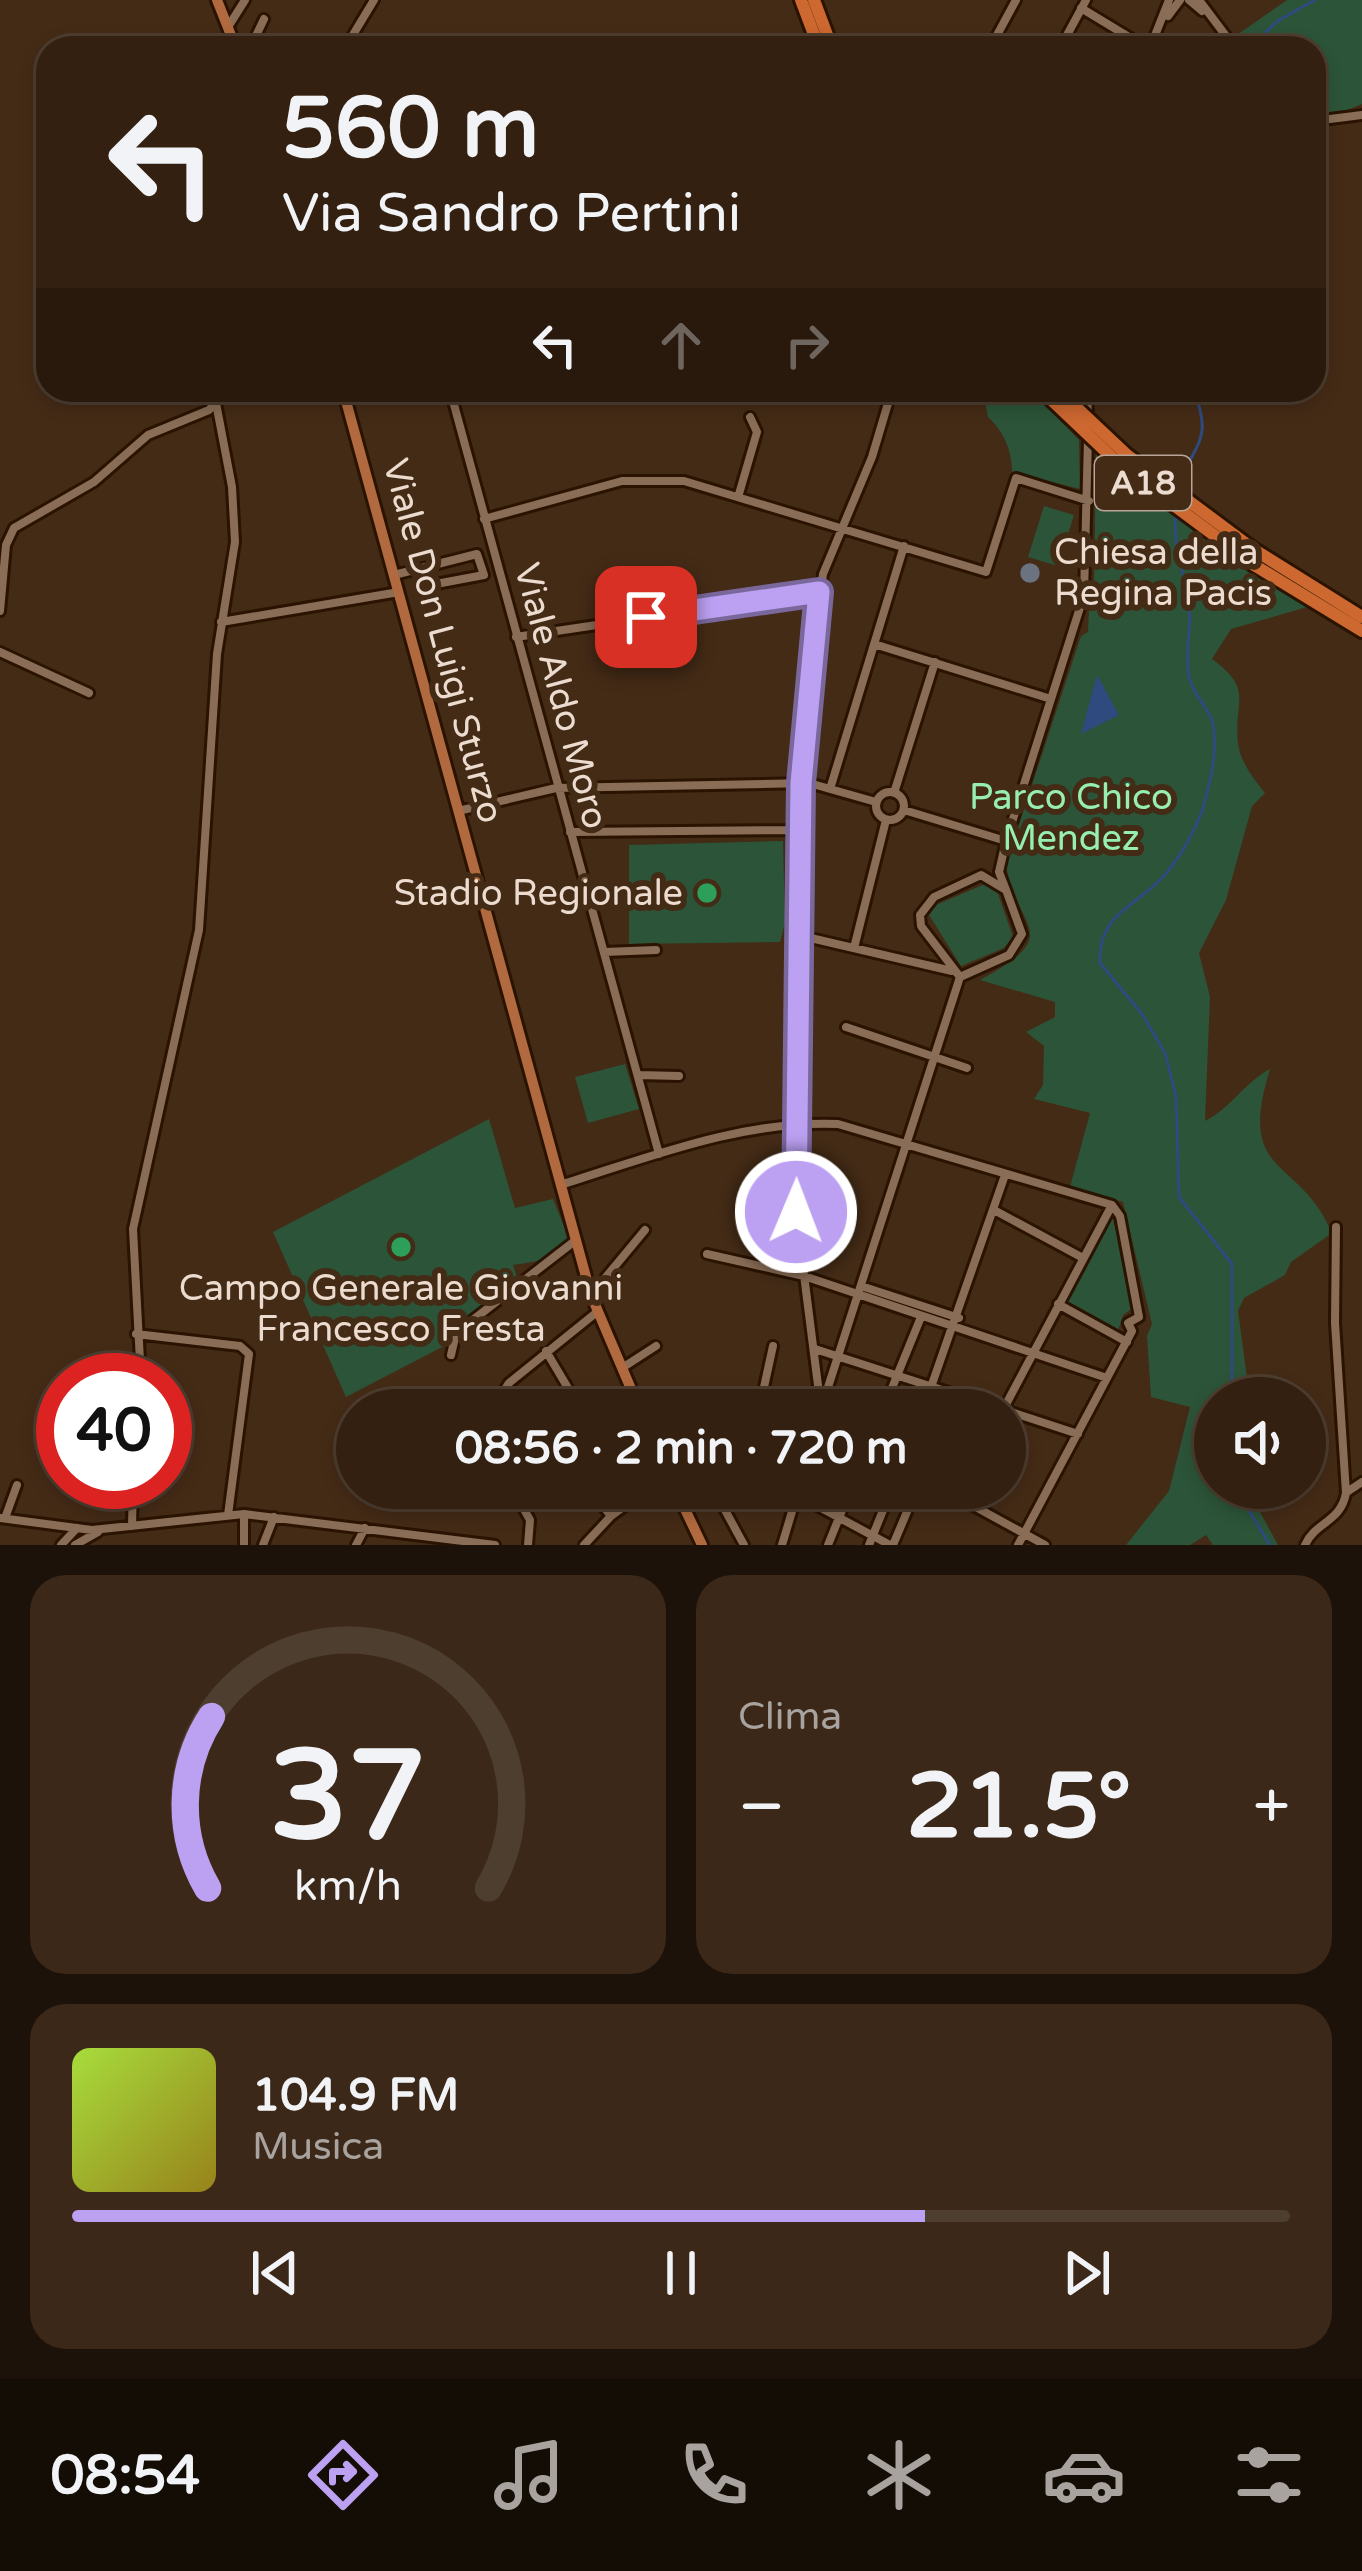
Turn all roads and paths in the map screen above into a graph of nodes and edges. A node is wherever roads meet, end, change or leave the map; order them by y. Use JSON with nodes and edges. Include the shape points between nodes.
{"nodes":[{"id":1,"x":217,"y":0,"type":"edge"},
{"id":2,"x":245,"y":0,"type":"edge"},
{"id":3,"x":374,"y":0,"type":"edge"},
{"id":4,"x":801,"y":0,"type":"edge"},
{"id":5,"x":814,"y":0,"type":"edge"},
{"id":6,"x":1016,"y":0,"type":"edge"},
{"id":7,"x":1169,"y":0,"type":"edge"},
{"id":8,"x":1185,"y":0,"type":"edge"},
{"id":9,"x":1199,"y":0,"type":"edge"},
{"id":10,"x":1084,"y":4,"type":"edge"},
{"id":11,"x":264,"y":19,"type":"dead end"},
{"id":12,"x":1215,"y":23,"type":"junction"},
{"id":13,"x":228,"y":27,"type":"junction"},
{"id":14,"x":1160,"y":27,"type":"junction"},
{"id":15,"x":233,"y":36,"type":"edge"},
{"id":16,"x":256,"y":36,"type":"edge"},
{"id":17,"x":352,"y":36,"type":"edge"},
{"id":18,"x":814,"y":36,"type":"edge"},
{"id":19,"x":828,"y":36,"type":"edge"},
{"id":20,"x":996,"y":36,"type":"edge"},
{"id":21,"x":1067,"y":36,"type":"edge"},
{"id":22,"x":1131,"y":36,"type":"edge"},
{"id":23,"x":1155,"y":36,"type":"edge"},
{"id":24,"x":1225,"y":36,"type":"edge"},
{"id":25,"x":1362,"y":115,"type":"edge"},
{"id":26,"x":1326,"y":120,"type":"edge"},
{"id":27,"x":347,"y":402,"type":"edge"},
{"id":28,"x":453,"y":402,"type":"edge"},
{"id":29,"x":888,"y":402,"type":"edge"},
{"id":30,"x":1054,"y":402,"type":"edge"},
{"id":31,"x":1071,"y":402,"type":"edge"},
{"id":32,"x":1087,"y":402,"type":"edge"},
{"id":33,"x":216,"y":403,"type":"joint"},
{"id":34,"x":750,"y":417,"type":"dead end"},
{"id":35,"x":739,"y":494,"type":"junction"},
{"id":36,"x":1089,"y":501,"type":"junction"},
{"id":37,"x":484,"y":519,"type":"junction"},
{"id":38,"x":840,"y":526,"type":"junction"},
{"id":39,"x":904,"y":547,"type":"junction"},
{"id":40,"x":448,"y":562,"type":"junction"},
{"id":41,"x":394,"y":575,"type":"junction"},
{"id":42,"x":453,"y":578,"type":"junction"},
{"id":43,"x":420,"y":587,"type":"dead end"},
{"id":44,"x":399,"y":592,"type":"junction"},
{"id":45,"x":819,"y":592,"type":"junction"},
{"id":46,"x":0,"y":611,"type":"edge"},
{"id":47,"x":1362,"y":616,"type":"edge"},
{"id":48,"x":221,"y":622,"type":"junction"},
{"id":49,"x":1362,"y":631,"type":"edge"},
{"id":50,"x":515,"y":637,"type":"junction"},
{"id":51,"x":874,"y":644,"type":"junction"},
{"id":52,"x":0,"y":652,"type":"edge"},
{"id":53,"x":934,"y":662,"type":"junction"},
{"id":54,"x":89,"y":693,"type":"dead end"},
{"id":55,"x":1051,"y":699,"type":"junction"},
{"id":56,"x":801,"y":783,"type":"junction"},
{"id":57,"x":556,"y":788,"type":"junction"},
{"id":58,"x":830,"y":789,"type":"junction"},
{"id":59,"x":895,"y":789,"type":"junction"},
{"id":60,"x":873,"y":801,"type":"junction"},
{"id":61,"x":458,"y":811,"type":"junction"},
{"id":62,"x":908,"y":812,"type":"junction"},
{"id":63,"x":885,"y":825,"type":"junction"},
{"id":64,"x":802,"y":830,"type":"junction"},
{"id":65,"x":570,"y":832,"type":"junction"},
{"id":66,"x":1006,"y":841,"type":"junction"},
{"id":67,"x":981,"y":875,"type":"junction"},
{"id":68,"x":1006,"y":890,"type":"junction"},
{"id":69,"x":802,"y":936,"type":"junction"},
{"id":70,"x":854,"y":948,"type":"junction"},
{"id":71,"x":656,"y":950,"type":"dead end"},
{"id":72,"x":604,"y":952,"type":"junction"},
{"id":73,"x":958,"y":976,"type":"junction"},
{"id":74,"x":846,"y":1028,"type":"dead end"},
{"id":75,"x":936,"y":1058,"type":"junction"},
{"id":76,"x":967,"y":1068,"type":"dead end"},
{"id":77,"x":638,"y":1075,"type":"junction"},
{"id":78,"x":679,"y":1076,"type":"dead end"},
{"id":79,"x":798,"y":1123,"type":"junction"},
{"id":80,"x":907,"y":1145,"type":"junction"},
{"id":81,"x":659,"y":1154,"type":"junction"},
{"id":82,"x":1005,"y":1174,"type":"junction"},
{"id":83,"x":560,"y":1185,"type":"junction"},
{"id":84,"x":1109,"y":1204,"type":"junction"},
{"id":85,"x":994,"y":1210,"type":"junction"},
{"id":86,"x":1336,"y":1227,"type":"dead end"},
{"id":87,"x":645,"y":1230,"type":"dead end"},
{"id":88,"x":576,"y":1240,"type":"junction"},
{"id":89,"x":707,"y":1254,"type":"dead end"},
{"id":90,"x":1081,"y":1257,"type":"junction"},
{"id":91,"x":804,"y":1276,"type":"junction"},
{"id":92,"x":860,"y":1291,"type":"junction"},
{"id":93,"x":591,"y":1295,"type":"junction"},
{"id":94,"x":1058,"y":1304,"type":"junction"},
{"id":95,"x":597,"y":1312,"type":"junction"},
{"id":96,"x":921,"y":1317,"type":"junction"},
{"id":97,"x":959,"y":1318,"type":"junction"},
{"id":98,"x":955,"y":1329,"type":"junction"},
{"id":99,"x":136,"y":1334,"type":"junction"},
{"id":100,"x":1127,"y":1342,"type":"junction"},
{"id":101,"x":656,"y":1346,"type":"dead end"},
{"id":102,"x":772,"y":1346,"type":"dead end"},
{"id":103,"x":815,"y":1349,"type":"junction"},
{"id":104,"x":546,"y":1351,"type":"junction"},
{"id":105,"x":138,"y":1353,"type":"edge"},
{"id":106,"x":839,"y":1354,"type":"junction"},
{"id":107,"x":1033,"y":1354,"type":"junction"},
{"id":108,"x":451,"y":1355,"type":"dead end"},
{"id":109,"x":622,"y":1368,"type":"junction"},
{"id":110,"x":897,"y":1376,"type":"junction"},
{"id":111,"x":1104,"y":1378,"type":"junction"},
{"id":112,"x":933,"y":1387,"type":"junction"},
{"id":113,"x":505,"y":1388,"type":"edge"},
{"id":114,"x":569,"y":1389,"type":"edge"},
{"id":115,"x":631,"y":1389,"type":"edge"},
{"id":116,"x":763,"y":1389,"type":"edge"},
{"id":117,"x":818,"y":1389,"type":"edge"},
{"id":118,"x":827,"y":1389,"type":"edge"},
{"id":119,"x":892,"y":1389,"type":"edge"},
{"id":120,"x":939,"y":1389,"type":"edge"},
{"id":121,"x":1015,"y":1389,"type":"edge"},
{"id":122,"x":1026,"y":1417,"type":"edge"},
{"id":123,"x":1078,"y":1434,"type":"junction"},
{"id":124,"x":1362,"y":1482,"type":"edge"},
{"id":125,"x":16,"y":1485,"type":"dead end"},
{"id":126,"x":1346,"y":1493,"type":"junction"},
{"id":127,"x":132,"y":1509,"type":"edge"},
{"id":128,"x":526,"y":1509,"type":"edge"},
{"id":129,"x":605,"y":1509,"type":"edge"},
{"id":130,"x":620,"y":1509,"type":"edge"},
{"id":131,"x":685,"y":1509,"type":"edge"},
{"id":132,"x":724,"y":1509,"type":"edge"},
{"id":133,"x":793,"y":1509,"type":"edge"},
{"id":134,"x":827,"y":1509,"type":"edge"},
{"id":135,"x":843,"y":1509,"type":"edge"},
{"id":136,"x":884,"y":1509,"type":"edge"},
{"id":137,"x":907,"y":1509,"type":"edge"},
{"id":138,"x":985,"y":1509,"type":"edge"},
{"id":139,"x":244,"y":1514,"type":"junction"},
{"id":140,"x":228,"y":1515,"type":"junction"},
{"id":141,"x":611,"y":1516,"type":"junction"},
{"id":142,"x":274,"y":1517,"type":"junction"},
{"id":143,"x":840,"y":1517,"type":"junction"},
{"id":144,"x":3,"y":1518,"type":"edge"},
{"id":145,"x":59,"y":1523,"type":"junction"},
{"id":146,"x":132,"y":1526,"type":"junction"},
{"id":147,"x":79,"y":1528,"type":"junction"},
{"id":148,"x":111,"y":1528,"type":"junction"},
{"id":149,"x":365,"y":1528,"type":"junction"},
{"id":150,"x":1024,"y":1534,"type":"junction"},
{"id":151,"x":871,"y":1540,"type":"edge"},
{"id":152,"x":442,"y":1542,"type":"edge"},
{"id":153,"x":62,"y":1543,"type":"edge"},
{"id":154,"x":75,"y":1545,"type":"edge"},
{"id":155,"x":244,"y":1545,"type":"edge"},
{"id":156,"x":263,"y":1545,"type":"edge"},
{"id":157,"x":356,"y":1545,"type":"edge"},
{"id":158,"x":496,"y":1545,"type":"edge"},
{"id":159,"x":528,"y":1545,"type":"edge"},
{"id":160,"x":584,"y":1545,"type":"edge"},
{"id":161,"x":702,"y":1545,"type":"edge"},
{"id":162,"x":744,"y":1545,"type":"edge"},
{"id":163,"x":782,"y":1545,"type":"edge"},
{"id":164,"x":828,"y":1545,"type":"edge"},
{"id":165,"x":891,"y":1545,"type":"edge"},
{"id":166,"x":1018,"y":1545,"type":"edge"},
{"id":167,"x":1045,"y":1545,"type":"edge"},
{"id":168,"x":1304,"y":1545,"type":"edge"}],
"edges":[{"from":1,"to":13,"type":"main road"},
{"from":2,"to":13,"type":"street"},
{"from":3,"to":17,"type":"street"},
{"from":4,"to":18,"type":"highway"},
{"from":5,"to":19,"type":"highway"},
{"from":6,"to":20,"type":"street"},
{"from":7,"to":14,"type":"street"},
{"from":8,"to":12,"type":"street"},
{"from":8,"to":14,"type":"street"},
{"from":9,"to":12,"type":"street"},
{"from":10,"to":21,"type":"street"},
{"from":10,"to":22,"type":"street"},
{"from":11,"to":16,"type":"street"},
{"from":12,"to":24,"type":"street"},
{"from":13,"to":15,"type":"main road"},
{"from":14,"to":23,"type":"street"},
{"from":25,"to":26,"type":"street"},
{"from":27,"to":41,"type":"main road","name":"Viale Don Luigi Sturzo"},
{"from":28,"to":37,"type":"street","name":"Viale Aldo Moro"},
{"from":29,"to":38,"type":"street"},
{"from":30,"to":49,"type":"highway","number":"A18","bridge":true,"via":[[1120,465],[1254,565]]},
{"from":31,"to":47,"type":"highway","number":"A18","bridge":true,"via":[[1252,549]]},
{"from":32,"to":36,"type":"street"},
{"from":33,"to":46,"type":"street","via":[[148,435],[94,482],[14,528]]},
{"from":33,"to":48,"type":"street","via":[[236,526]]},
{"from":34,"to":35,"type":"street","via":[[758,432]]},
{"from":35,"to":37,"type":"street","via":[[684,482],[622,482]]},
{"from":35,"to":38,"type":"street"},
{"from":36,"to":39,"type":"street","via":[[1016,478],[986,572]]},
{"from":36,"to":55,"type":"street","via":[[1084,595]]},
{"from":37,"to":50,"type":"street","name":"Viale Aldo Moro"},
{"from":38,"to":39,"type":"street"},
{"from":38,"to":45,"type":"street"},
{"from":39,"to":51,"type":"street"},
{"from":40,"to":41,"type":"street"},
{"from":40,"to":42,"type":"street"},
{"from":40,"to":42,"type":"street","via":[[477,554],[484,575]]},
{"from":41,"to":44,"type":"main road","name":"Viale Don Luigi Sturzo"},
{"from":42,"to":43,"type":"street"},
{"from":44,"to":48,"type":"street"},
{"from":44,"to":61,"type":"main road","name":"Viale Don Luigi Sturzo"},
{"from":45,"to":50,"type":"street"},
{"from":45,"to":56,"type":"street"},
{"from":48,"to":99,"type":"street","via":[[199,930],[134,1229]]},
{"from":50,"to":57,"type":"street","name":"Viale Aldo Moro"},
{"from":51,"to":53,"type":"street"},
{"from":51,"to":58,"type":"street"},
{"from":52,"to":54,"type":"street"},
{"from":53,"to":55,"type":"street"},
{"from":53,"to":59,"type":"street"},
{"from":55,"to":66,"type":"street"},
{"from":56,"to":57,"type":"street"},
{"from":56,"to":58,"type":"street"},
{"from":56,"to":64,"type":"street"},
{"from":57,"to":61,"type":"street"},
{"from":57,"to":65,"type":"street","name":"Viale Aldo Moro"},
{"from":58,"to":60,"type":"street"},
{"from":59,"to":60,"type":"street"},
{"from":59,"to":62,"type":"street"},
{"from":60,"to":63,"type":"street"},
{"from":61,"to":83,"type":"main road","name":"Viale Don Luigi Sturzo"},
{"from":62,"to":63,"type":"street"},
{"from":62,"to":66,"type":"street"},
{"from":63,"to":70,"type":"street"},
{"from":64,"to":65,"type":"street"},
{"from":64,"to":69,"type":"street"},
{"from":65,"to":72,"type":"street","name":"Viale Aldo Moro"},
{"from":66,"to":67,"type":"street"},
{"from":66,"to":68,"type":"street","via":[[999,872]]},
{"from":67,"to":68,"type":"street"},
{"from":67,"to":73,"type":"street","via":[[934,897],[920,915]]},
{"from":68,"to":73,"type":"street","via":[[1021,922],[1020,943]]},
{"from":69,"to":70,"type":"street"},
{"from":69,"to":79,"type":"street"},
{"from":70,"to":73,"type":"street"},
{"from":71,"to":72,"type":"street"},
{"from":72,"to":77,"type":"street","name":"Viale Aldo Moro"},
{"from":73,"to":75,"type":"street"},
{"from":74,"to":75,"type":"street"},
{"from":75,"to":76,"type":"street"},
{"from":75,"to":80,"type":"street"},
{"from":77,"to":78,"type":"street"},
{"from":77,"to":81,"type":"street","name":"Viale Aldo Moro"},
{"from":79,"to":80,"type":"street","via":[[838,1124]]},
{"from":79,"to":81,"type":"street"},
{"from":79,"to":91,"type":"street"},
{"from":80,"to":82,"type":"street"},
{"from":80,"to":92,"type":"street"},
{"from":81,"to":83,"type":"street"},
{"from":82,"to":84,"type":"street"},
{"from":82,"to":85,"type":"street"},
{"from":83,"to":88,"type":"main road","name":"Viale Don Luigi Sturzo"},
{"from":84,"to":90,"type":"street"},
{"from":84,"to":100,"type":"street","via":[[1120,1216],[1139,1318],[1128,1323]]},
{"from":85,"to":90,"type":"street"},
{"from":85,"to":97,"type":"street"},
{"from":86,"to":126,"type":"street"},
{"from":87,"to":93,"type":"street"},
{"from":88,"to":93,"type":"main road","name":"Viale Don Luigi Sturzo"},
{"from":88,"to":108,"type":"street","via":[[460,1329]]},
{"from":89,"to":91,"type":"street"},
{"from":90,"to":94,"type":"street"},
{"from":91,"to":92,"type":"street"},
{"from":91,"to":103,"type":"street"},
{"from":92,"to":96,"type":"street"},
{"from":92,"to":97,"type":"street"},
{"from":92,"to":106,"type":"street"},
{"from":93,"to":95,"type":"main road","name":"Viale Don Luigi Sturzo"},
{"from":94,"to":100,"type":"street"},
{"from":94,"to":107,"type":"street"},
{"from":95,"to":104,"type":"street"},
{"from":95,"to":109,"type":"main road","name":"Viale Don Luigi Sturzo"},
{"from":96,"to":98,"type":"street"},
{"from":96,"to":110,"type":"street"},
{"from":97,"to":98,"type":"street"},
{"from":98,"to":107,"type":"street"},
{"from":98,"to":112,"type":"street"},
{"from":99,"to":105,"type":"street"},
{"from":99,"to":140,"type":"street","via":[[246,1348]]},
{"from":100,"to":111,"type":"street"},
{"from":101,"to":109,"type":"street"},
{"from":102,"to":116,"type":"street"},
{"from":103,"to":106,"type":"street"},
{"from":103,"to":117,"type":"street"},
{"from":104,"to":113,"type":"street"},
{"from":104,"to":114,"type":"street"},
{"from":106,"to":110,"type":"street"},
{"from":106,"to":118,"type":"street"},
{"from":107,"to":111,"type":"street"},
{"from":107,"to":121,"type":"street"},
{"from":109,"to":115,"type":"main road","name":"Viale Don Luigi Sturzo"},
{"from":110,"to":112,"type":"street"},
{"from":110,"to":119,"type":"street"},
{"from":111,"to":123,"type":"street"},
{"from":112,"to":120,"type":"street"},
{"from":122,"to":123,"type":"street"},
{"from":123,"to":150,"type":"street"},
{"from":124,"to":126,"type":"street"},
{"from":125,"to":144,"type":"street"},
{"from":126,"to":168,"type":"street","via":[[1340,1514]]},
{"from":127,"to":146,"type":"street"},
{"from":128,"to":159,"type":"street"},
{"from":129,"to":141,"type":"street"},
{"from":130,"to":141,"type":"street"},
{"from":131,"to":161,"type":"main road"},
{"from":132,"to":162,"type":"street"},
{"from":133,"to":163,"type":"street"},
{"from":134,"to":143,"type":"street"},
{"from":135,"to":143,"type":"street"},
{"from":136,"to":151,"type":"street"},
{"from":137,"to":165,"type":"street"},
{"from":138,"to":150,"type":"street"},
{"from":139,"to":140,"type":"street"},
{"from":139,"to":142,"type":"street"},
{"from":139,"to":155,"type":"street"},
{"from":140,"to":146,"type":"street"},
{"from":141,"to":160,"type":"street"},
{"from":142,"to":149,"type":"street"},
{"from":142,"to":156,"type":"street"},
{"from":143,"to":151,"type":"street"},
{"from":143,"to":164,"type":"street"},
{"from":144,"to":145,"type":"street"},
{"from":145,"to":147,"type":"street"},
{"from":145,"to":153,"type":"street"},
{"from":146,"to":148,"type":"street"},
{"from":147,"to":148,"type":"street"},
{"from":147,"to":153,"type":"street"},
{"from":147,"to":154,"type":"street"},
{"from":148,"to":154,"type":"street"},
{"from":149,"to":152,"type":"street"},
{"from":149,"to":157,"type":"street"},
{"from":150,"to":166,"type":"street"},
{"from":150,"to":167,"type":"street"},
{"from":151,"to":165,"type":"street"},
{"from":152,"to":158,"type":"street"}]}
